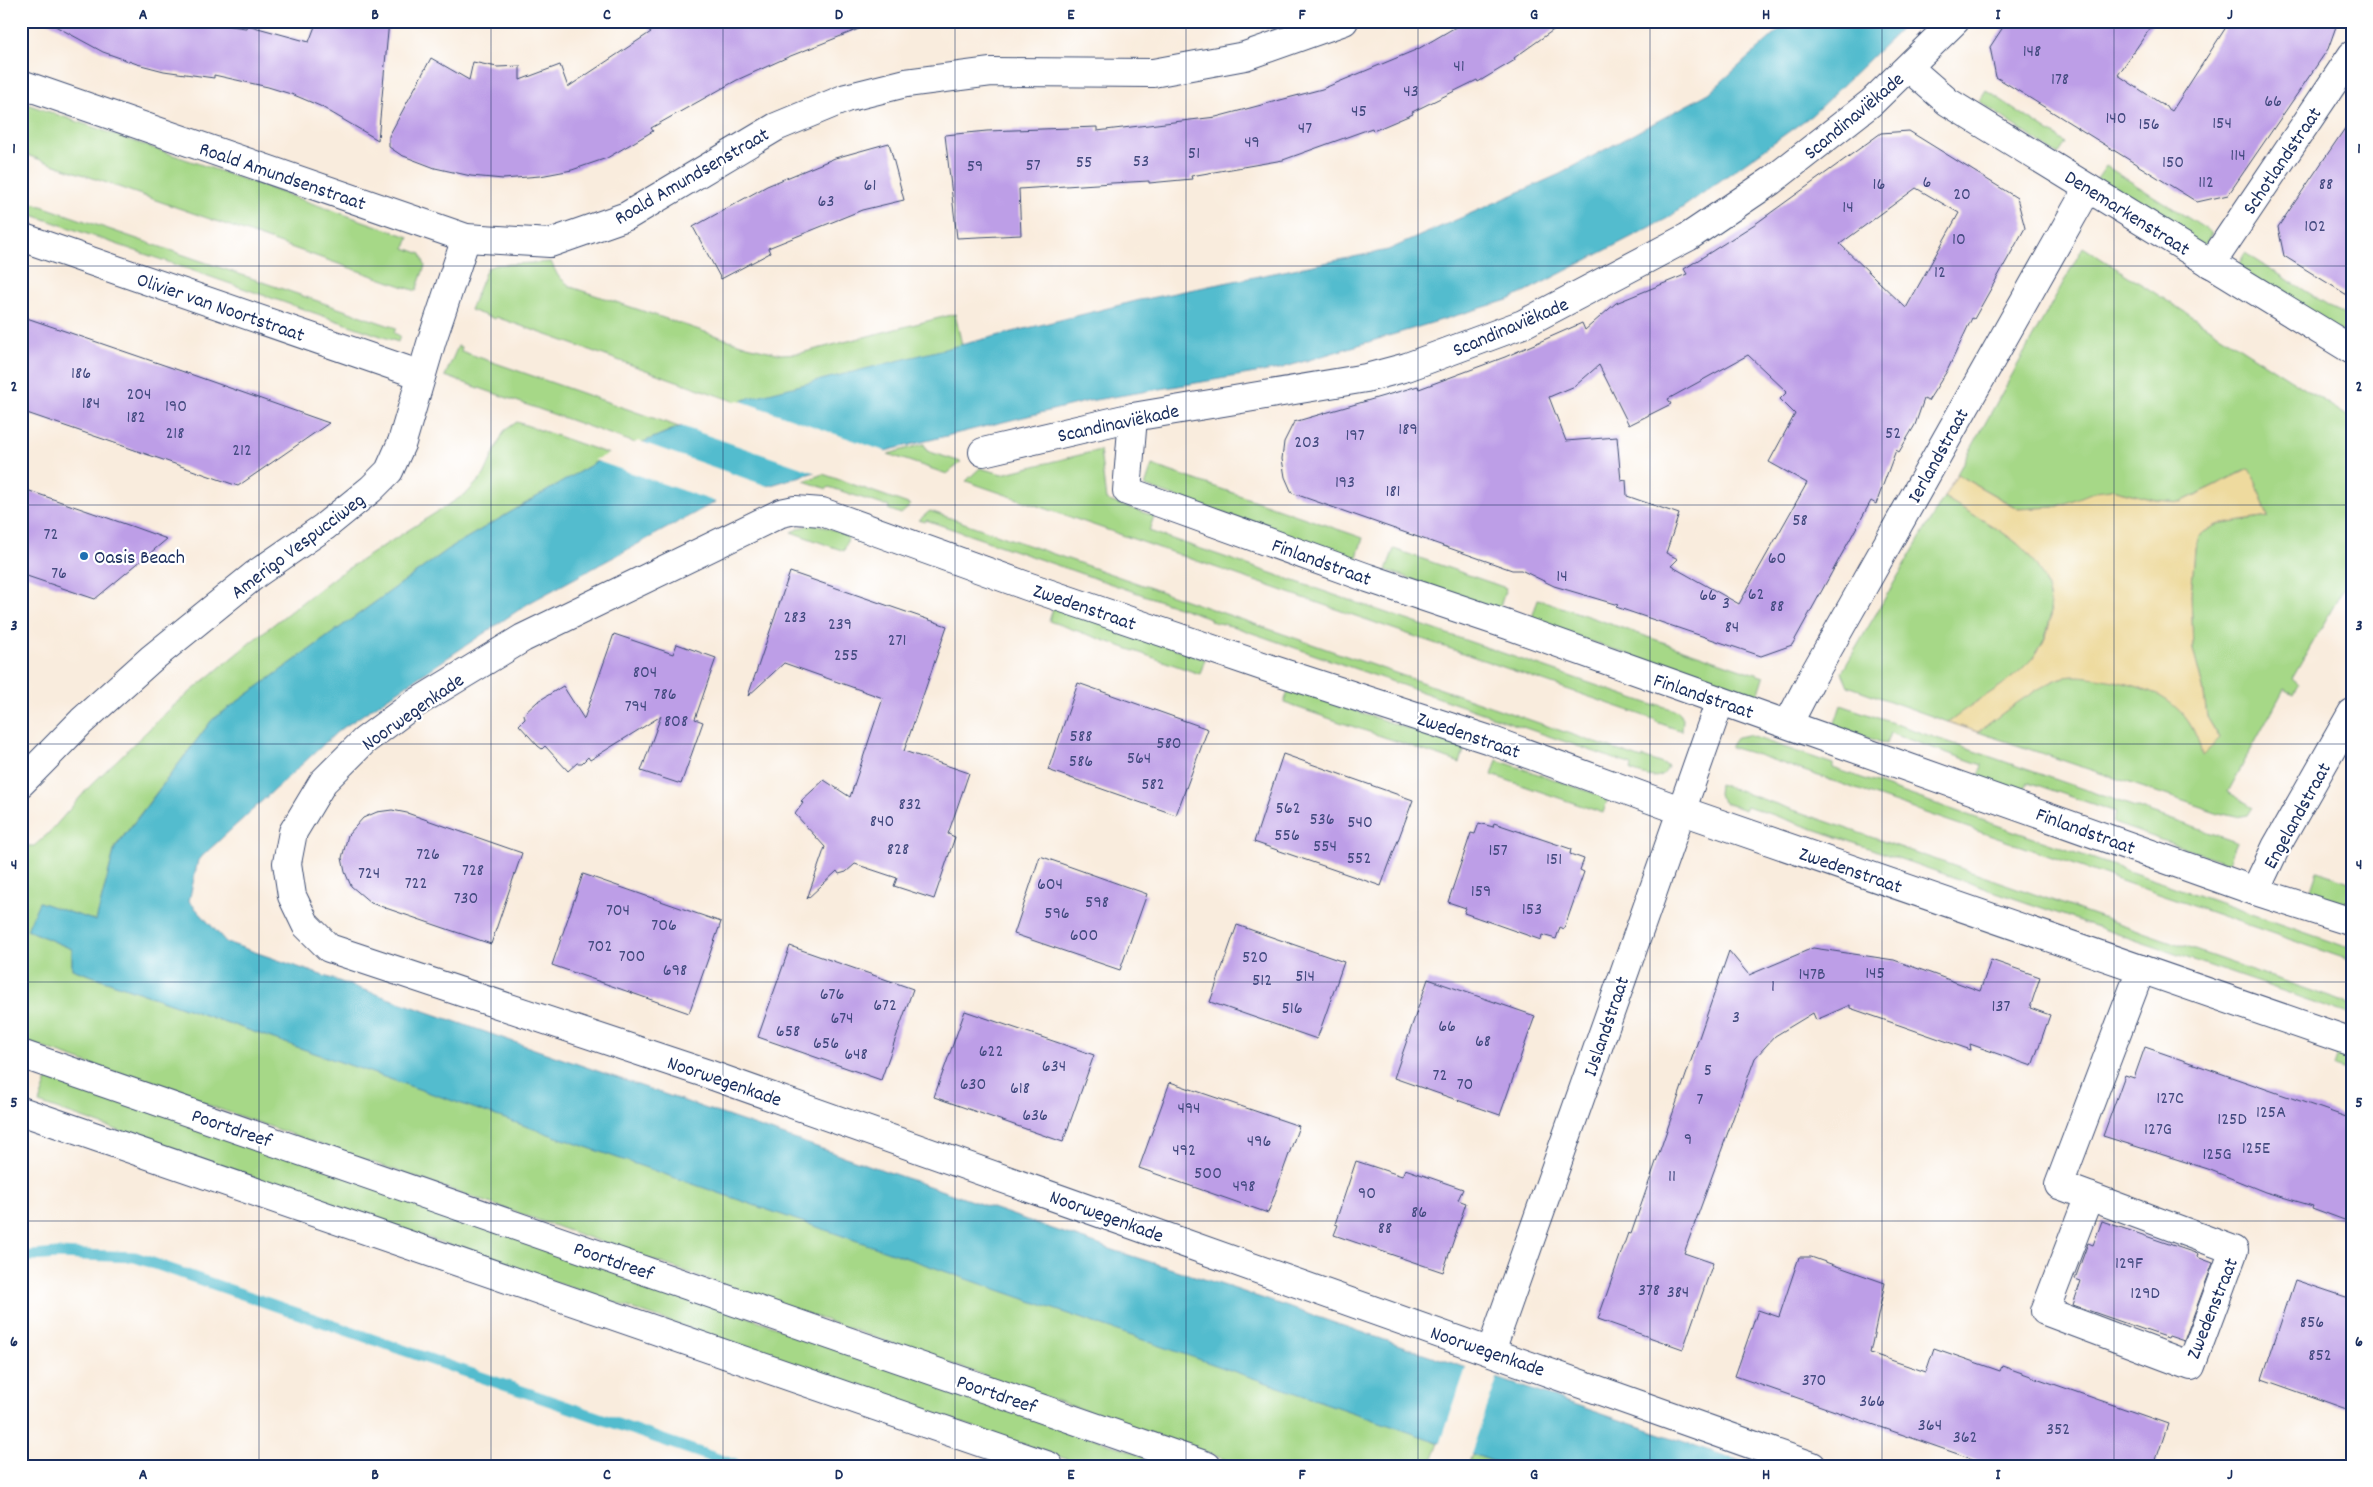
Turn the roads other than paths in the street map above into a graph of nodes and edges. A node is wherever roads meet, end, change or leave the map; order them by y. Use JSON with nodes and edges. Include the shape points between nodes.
{"nodes":[{"id":1,"x":1344,"y":21,"type":"edge"},
{"id":2,"x":1955,"y":21,"type":"edge"},
{"id":3,"x":2352,"y":55,"type":"edge"},
{"id":4,"x":1909,"y":68,"type":"junction"},
{"id":5,"x":21,"y":84,"type":"edge"},
{"id":6,"x":2078,"y":181,"type":"junction"},
{"id":7,"x":21,"y":237,"type":"edge"},
{"id":8,"x":466,"y":238,"type":"junction"},
{"id":9,"x":2211,"y":264,"type":"junction"},
{"id":10,"x":2352,"y":350,"type":"edge"},
{"id":11,"x":421,"y":375,"type":"junction"},
{"id":12,"x":1133,"y":417,"type":"junction"},
{"id":13,"x":983,"y":452,"type":"dead end"},
{"id":14,"x":794,"y":510,"type":"joint"},
{"id":15,"x":1720,"y":701,"type":"junction"},
{"id":16,"x":2352,"y":713,"type":"edge"},
{"id":17,"x":1788,"y":724,"type":"junction"},
{"id":18,"x":21,"y":783,"type":"edge"},
{"id":19,"x":1680,"y":810,"type":"junction"},
{"id":20,"x":2255,"y":891,"type":"junction"},
{"id":21,"x":2352,"y":922,"type":"edge"},
{"id":22,"x":2141,"y":968,"type":"junction"},
{"id":23,"x":2352,"y":1042,"type":"edge"},
{"id":24,"x":21,"y":1054,"type":"edge"},
{"id":25,"x":21,"y":1111,"type":"edge"},
{"id":26,"x":2089,"y":1196,"type":"junction"},
{"id":27,"x":1491,"y":1351,"type":"junction"},
{"id":28,"x":1049,"y":1466,"type":"edge"},
{"id":29,"x":1208,"y":1466,"type":"edge"},
{"id":30,"x":1812,"y":1466,"type":"edge"}],
"edges":[{"from":1,"to":8,"type":"street","name":"Roald Amundsenstraat","via":[[1245,56],[1153,73],[991,72],[906,83],[846,98],[776,127],[627,216],[550,243]]},
{"from":2,"to":4,"type":"street","name":"Scandinaviëkade"},
{"from":3,"to":9,"type":"street","name":"Schotlandstraat"},
{"from":4,"to":6,"type":"street","name":"Denemarkenstraat","via":[[1948,102]]},
{"from":4,"to":12,"type":"street","name":"Scandinaviëkade","via":[[1830,136],[1688,237],[1523,324],[1408,367],[1366,378]]},
{"from":5,"to":8,"type":"street","name":"Roald Amundsenstraat"},
{"from":6,"to":9,"type":"street","name":"Denemarkenstraat"},
{"from":6,"to":17,"type":"street","name":"Ierlandstraat"},
{"from":7,"to":11,"type":"street","name":"Olivier van Noortstraat"},
{"from":8,"to":11,"type":"street","name":"Amerigo Vespucciweg"},
{"from":9,"to":10,"type":"street","name":"Denemarkenstraat"},
{"from":11,"to":18,"type":"street","name":"Amerigo Vespucciweg","via":[[402,442],[389,471],[372,489],[256,574],[151,659],[82,721]]},
{"from":12,"to":13,"type":"street","name":"Scandinaviëkade"},
{"from":12,"to":15,"type":"street","name":"Finlandstraat","via":[[1128,491]]},
{"from":14,"to":19,"type":"street","name":"Zwedenstraat","via":[[822,512],[1256,664],[1490,740]]},
{"from":14,"to":27,"type":"street","name":"Noorwegenkade","via":[[523,638],[411,706],[364,741],[323,782],[293,832],[287,864],[292,896],[306,925],[329,948],[708,1074]]},
{"from":15,"to":17,"type":"street","name":"Finlandstraat"},
{"from":15,"to":19,"type":"street","name":"IJslandstraat"},
{"from":16,"to":20,"type":"street","name":"Engelandstraat","via":[[2276,847]]},
{"from":17,"to":20,"type":"street","name":"Finlandstraat"},
{"from":19,"to":22,"type":"street","name":"Zwedenstraat"},
{"from":19,"to":27,"type":"street","name":"IJslandstraat"},
{"from":20,"to":21,"type":"street","name":"Finlandstraat"},
{"from":22,"to":23,"type":"street","name":"Zwedenstraat"},
{"from":22,"to":26,"type":"street","name":"Zwedenstraat","via":[[2059,1185]]},
{"from":24,"to":29,"type":"street","name":"Poortdreef"},
{"from":25,"to":28,"type":"street"},
{"from":26,"to":26,"type":"street","name":"Zwedenstraat","via":[[2045,1311],[2191,1366],[2234,1250]]},
{"from":27,"to":30,"type":"street","name":"Noorwegenkade"}]}
